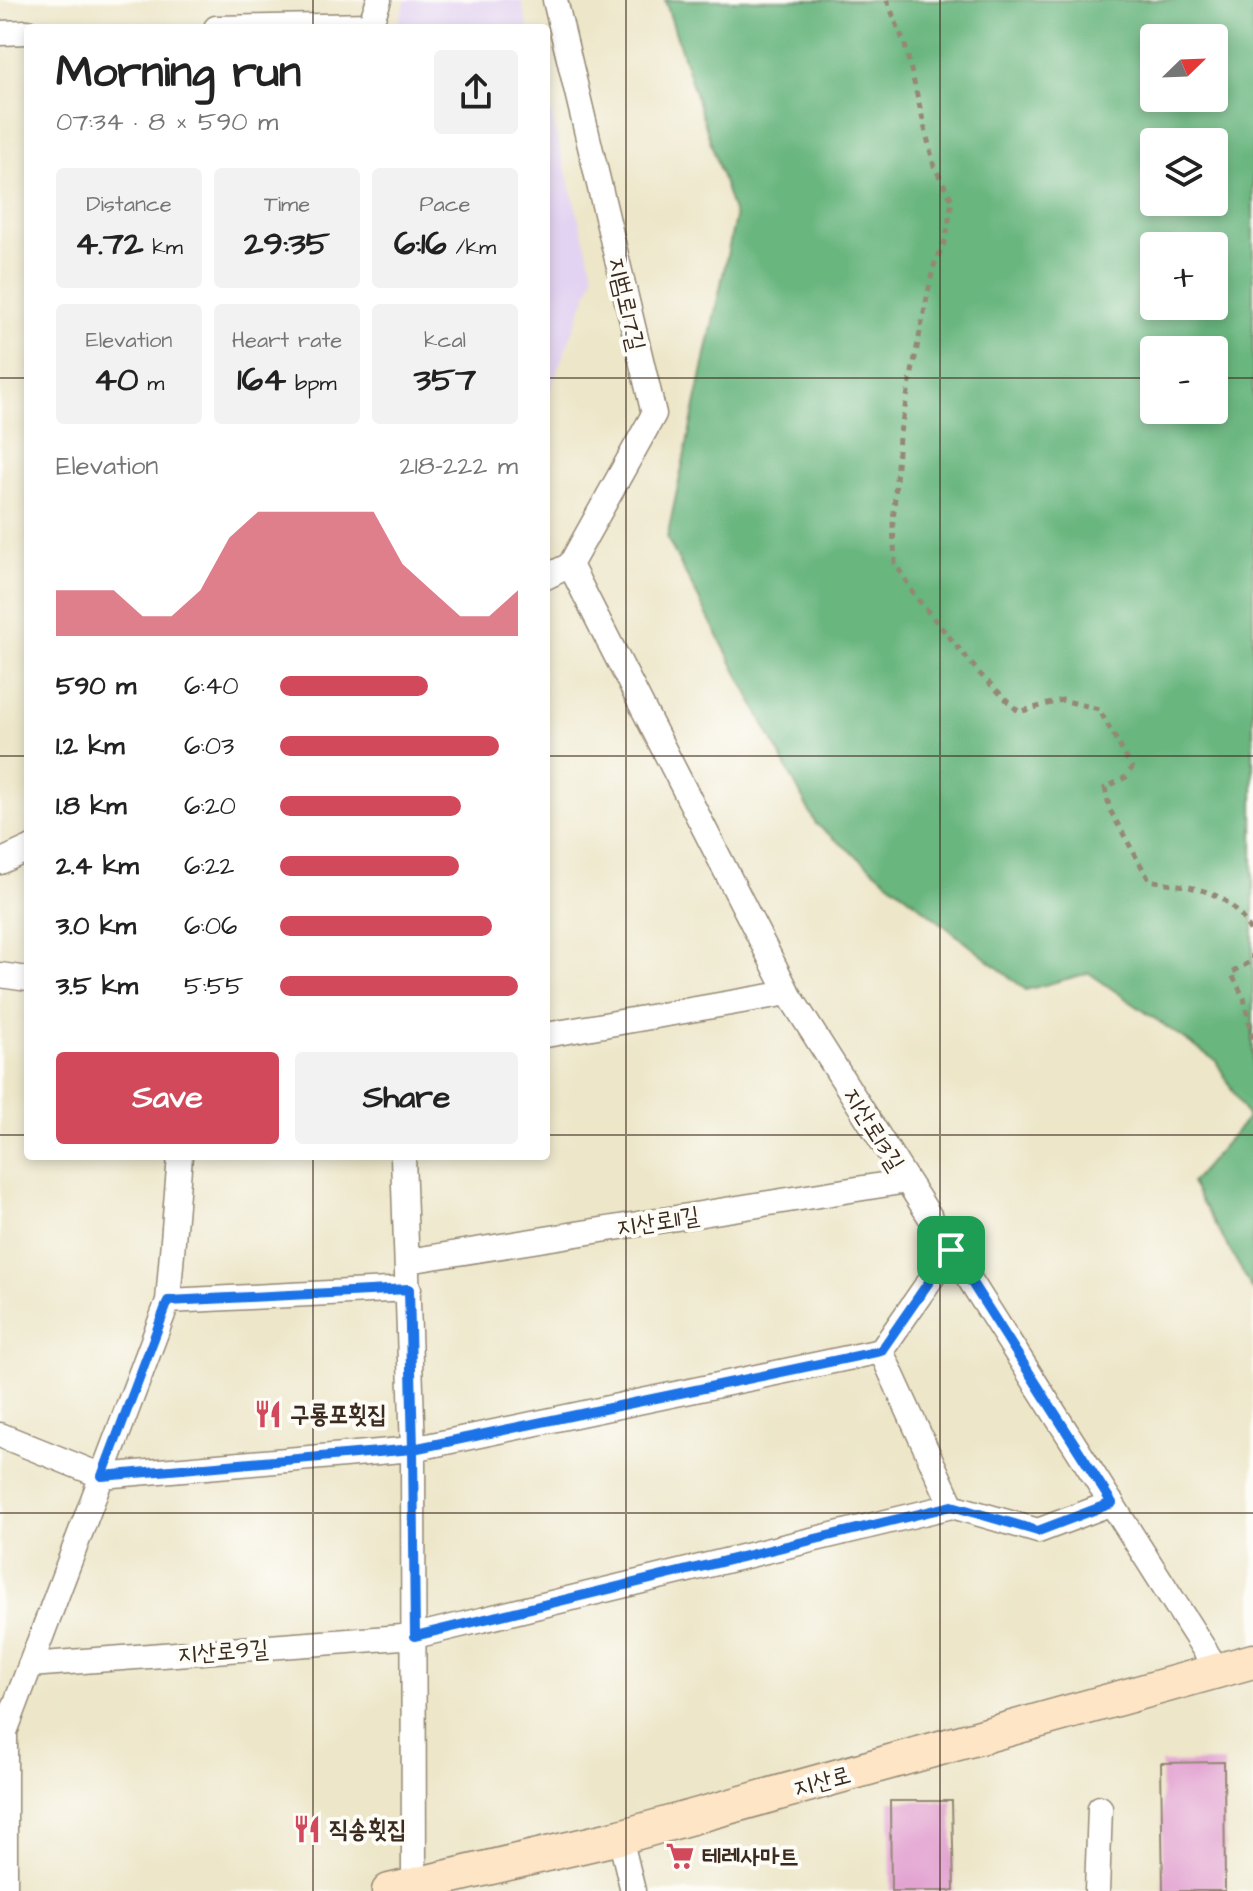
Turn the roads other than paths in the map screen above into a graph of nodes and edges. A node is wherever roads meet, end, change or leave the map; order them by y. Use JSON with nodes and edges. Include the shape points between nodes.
{"nodes":[{"id":1,"x":379,"y":0,"type":"edge"},
{"id":2,"x":555,"y":0,"type":"edge"},
{"id":3,"x":371,"y":24,"type":"edge"},
{"id":4,"x":24,"y":32,"type":"edge"},
{"id":5,"x":0,"y":33,"type":"edge"},
{"id":6,"x":570,"y":565,"type":"junction"},
{"id":7,"x":550,"y":575,"type":"edge"},
{"id":8,"x":24,"y":851,"type":"edge"},
{"id":9,"x":0,"y":862,"type":"edge"},
{"id":10,"x":0,"y":975,"type":"edge"},
{"id":11,"x":24,"y":978,"type":"edge"},
{"id":12,"x":788,"y":993,"type":"junction"},
{"id":13,"x":550,"y":1034,"type":"edge"},
{"id":14,"x":180,"y":1160,"type":"edge"},
{"id":15,"x":403,"y":1160,"type":"edge"},
{"id":16,"x":907,"y":1181,"type":"junction"},
{"id":17,"x":951,"y":1250,"type":"junction"},
{"id":18,"x":408,"y":1261,"type":"junction"},
{"id":19,"x":409,"y":1289,"type":"junction"},
{"id":20,"x":168,"y":1301,"type":"junction"},
{"id":21,"x":881,"y":1351,"type":"junction"},
{"id":22,"x":0,"y":1435,"type":"edge"},
{"id":23,"x":413,"y":1449,"type":"junction"},
{"id":24,"x":102,"y":1476,"type":"junction"},
{"id":25,"x":1112,"y":1503,"type":"junction"},
{"id":26,"x":952,"y":1506,"type":"junction"},
{"id":27,"x":415,"y":1636,"type":"junction"},
{"id":28,"x":1253,"y":1661,"type":"edge"},
{"id":29,"x":30,"y":1665,"type":"junction"},
{"id":30,"x":1218,"y":1671,"type":"junction"},
{"id":31,"x":1100,"y":1808,"type":"dead end"},
{"id":32,"x":620,"y":1837,"type":"junction"},
{"id":33,"x":402,"y":1888,"type":"edge"},
{"id":34,"x":5,"y":1891,"type":"edge"},
{"id":35,"x":633,"y":1891,"type":"edge"},
{"id":36,"x":1097,"y":1891,"type":"edge"}],
"edges":[{"from":1,"to":3,"type":"street"},
{"from":2,"to":6,"type":"street","name":"지범로17길","via":[[654,414]]},
{"from":4,"to":5,"type":"street"},
{"from":6,"to":7,"type":"street"},
{"from":6,"to":12,"type":"street","name":"지산로13길"},
{"from":8,"to":9,"type":"street"},
{"from":10,"to":11,"type":"street"},
{"from":12,"to":13,"type":"street"},
{"from":12,"to":16,"type":"street","name":"지산로13길"},
{"from":14,"to":20,"type":"street"},
{"from":15,"to":18,"type":"street"},
{"from":16,"to":17,"type":"street","name":"지산로13길"},
{"from":16,"to":18,"type":"street","name":"지산로11길"},
{"from":17,"to":21,"type":"street"},
{"from":17,"to":25,"type":"street","name":"지산로13길"},
{"from":18,"to":19,"type":"street"},
{"from":19,"to":20,"type":"street"},
{"from":19,"to":23,"type":"street"},
{"from":20,"to":24,"type":"street"},
{"from":21,"to":23,"type":"street"},
{"from":21,"to":26,"type":"street"},
{"from":22,"to":24,"type":"street"},
{"from":23,"to":24,"type":"street"},
{"from":23,"to":27,"type":"street"},
{"from":24,"to":29,"type":"street"},
{"from":25,"to":26,"type":"street","via":[[1038,1531]]},
{"from":25,"to":30,"type":"street","name":"지산로13길"},
{"from":26,"to":27,"type":"street"},
{"from":27,"to":29,"type":"street","name":"지산로9길"},
{"from":27,"to":33,"type":"street"},
{"from":28,"to":30,"type":"main road","name":"지산로"},
{"from":29,"to":34,"type":"street","via":[[5,1732]]},
{"from":30,"to":32,"type":"main road","name":"지산로"},
{"from":31,"to":36,"type":"street"},
{"from":32,"to":33,"type":"main road","name":"지산로"},
{"from":32,"to":35,"type":"street"}]}
